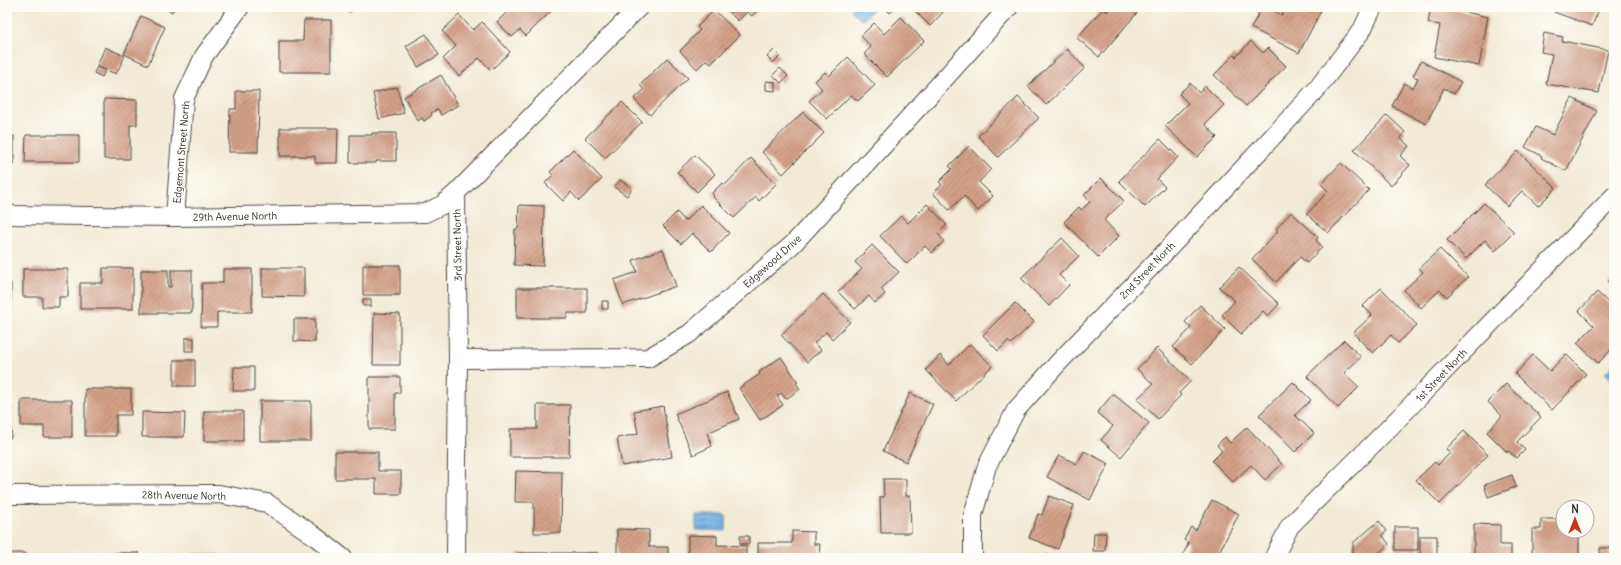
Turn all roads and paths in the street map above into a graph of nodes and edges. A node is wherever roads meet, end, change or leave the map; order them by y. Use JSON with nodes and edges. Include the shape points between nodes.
{"nodes":[{"id":1,"x":240,"y":7,"type":"edge"},
{"id":2,"x":639,"y":7,"type":"edge"},
{"id":3,"x":1009,"y":7,"type":"edge"},
{"id":4,"x":1373,"y":7,"type":"edge"},
{"id":5,"x":456,"y":193,"type":"junction"},
{"id":6,"x":1614,"y":196,"type":"edge"},
{"id":7,"x":7,"y":215,"type":"edge"},
{"id":8,"x":176,"y":217,"type":"junction"},
{"id":9,"x":458,"y":359,"type":"junction"},
{"id":10,"x":7,"y":495,"type":"edge"},
{"id":11,"x":343,"y":558,"type":"edge"},
{"id":12,"x":456,"y":558,"type":"edge"},
{"id":13,"x":973,"y":558,"type":"edge"},
{"id":14,"x":1275,"y":558,"type":"edge"}],
"edges":[{"from":1,"to":8,"type":"street","name":"Edgemont Street North","via":[[204,56],[184,99]]},
{"from":2,"to":5,"type":"street"},
{"from":3,"to":9,"type":"street","name":"Edgewood Drive","via":[[793,244],[688,334],[648,358]]},
{"from":4,"to":13,"type":"street","name":"2nd Street North","via":[[1362,30],[1317,89],[1168,249],[1058,362],[1016,410],[987,466],[973,515]]},
{"from":5,"to":8,"type":"street","name":"29th Avenue North","via":[[442,205],[425,213]]},
{"from":5,"to":9,"type":"street","name":"3rd Street North"},
{"from":6,"to":14,"type":"street","name":"1st Street North","via":[[1396,422],[1290,526]]},
{"from":7,"to":8,"type":"street","name":"29th Avenue North"},
{"from":9,"to":12,"type":"street","name":"3rd Street North"},
{"from":10,"to":11,"type":"street","name":"28th Avenue North","via":[[219,494],[267,503]]}]}
